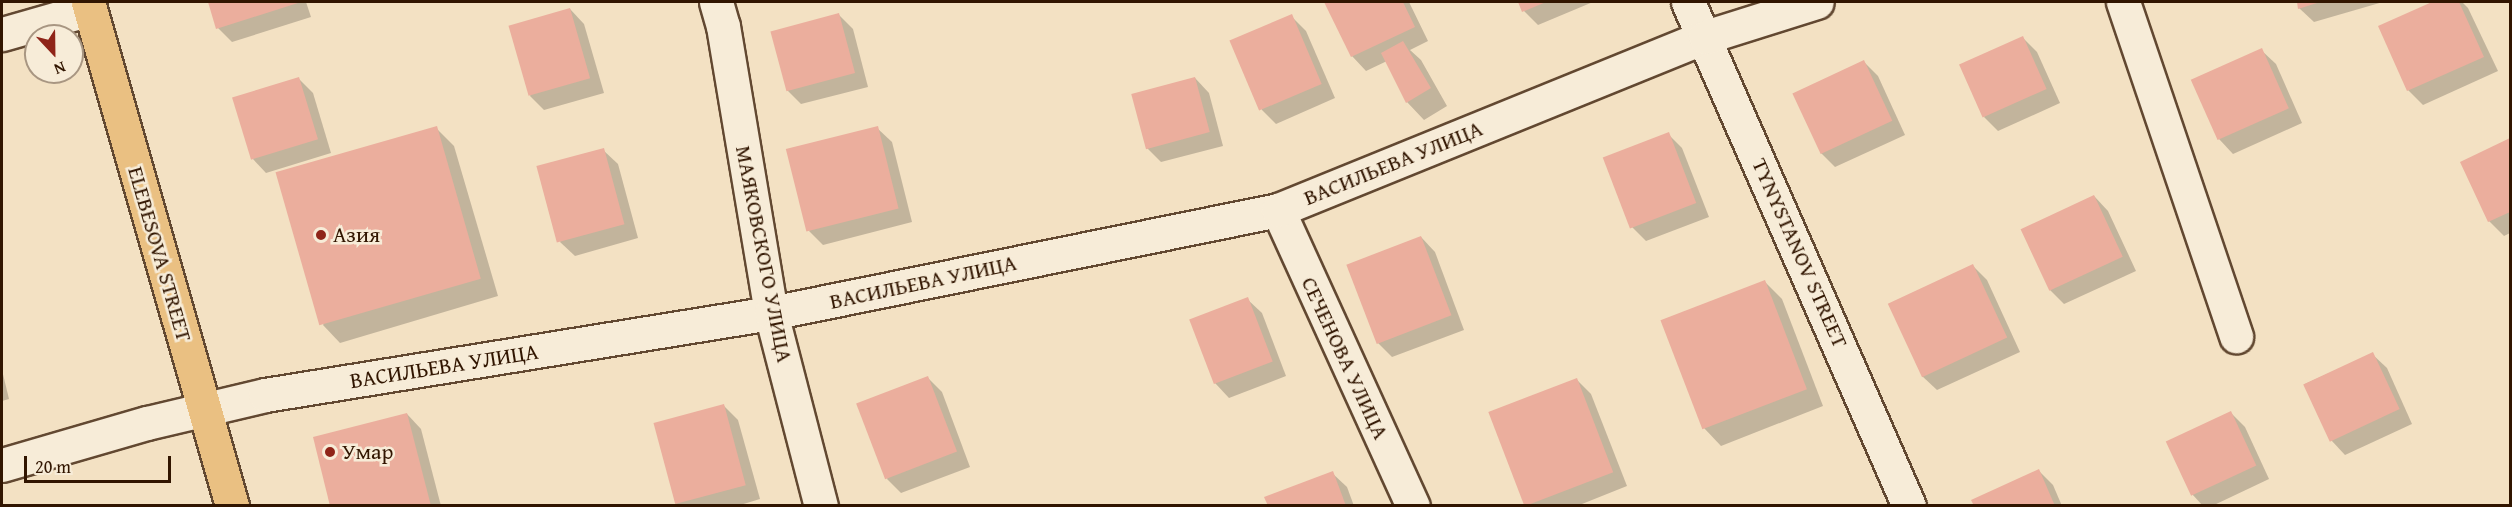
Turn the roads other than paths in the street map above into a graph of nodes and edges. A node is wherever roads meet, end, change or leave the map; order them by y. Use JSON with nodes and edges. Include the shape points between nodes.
{"nodes":[{"id":1,"x":716,"y":2,"type":"edge"},
{"id":2,"x":1688,"y":2,"type":"edge"},
{"id":3,"x":1817,"y":2,"type":"edge"},
{"id":4,"x":2123,"y":2,"type":"edge"},
{"id":5,"x":89,"y":5,"type":"edge"},
{"id":6,"x":2,"y":34,"type":"edge"},
{"id":7,"x":1705,"y":37,"type":"junction"},
{"id":8,"x":1278,"y":210,"type":"junction"},
{"id":9,"x":771,"y":313,"type":"junction"},
{"id":10,"x":2236,"y":336,"type":"dead end"},
{"id":11,"x":204,"y":410,"type":"junction"},
{"id":12,"x":2,"y":465,"type":"edge"},
{"id":13,"x":232,"y":506,"type":"edge"},
{"id":14,"x":821,"y":506,"type":"edge"},
{"id":15,"x":1413,"y":506,"type":"edge"},
{"id":16,"x":1910,"y":506,"type":"edge"}],
"edges":[{"from":1,"to":9,"type":"street","name":"МАЯКОВСКОГО УЛИЦА"},
{"from":2,"to":7,"type":"street","name":"TYNYSTANOV STREET"},
{"from":3,"to":7,"type":"street","name":"ВАСИЛЬЕВА УЛИЦА"},
{"from":4,"to":10,"type":"street"},
{"from":5,"to":6,"type":"street"},
{"from":5,"to":11,"type":"main road","name":"ELEBESOVA STREET"},
{"from":7,"to":8,"type":"street","name":"ВАСИЛЬЕВА УЛИЦА"},
{"from":7,"to":16,"type":"street","name":"TYNYSTANOV STREET"},
{"from":8,"to":9,"type":"street","name":"ВАСИЛЬЕВА УЛИЦА"},
{"from":8,"to":15,"type":"street","name":"СЕЧЕНОВА УЛИЦА"},
{"from":9,"to":11,"type":"street","name":"ВАСИЛЬЕВА УЛИЦА","via":[[265,395]]},
{"from":9,"to":14,"type":"street","name":"МАЯКОВСКОГО УЛИЦА"},
{"from":11,"to":12,"type":"street","name":"ВАСИЛЬЕВА УЛИЦА"},
{"from":11,"to":13,"type":"main road","name":"ELEBESOVA STREET"}]}
